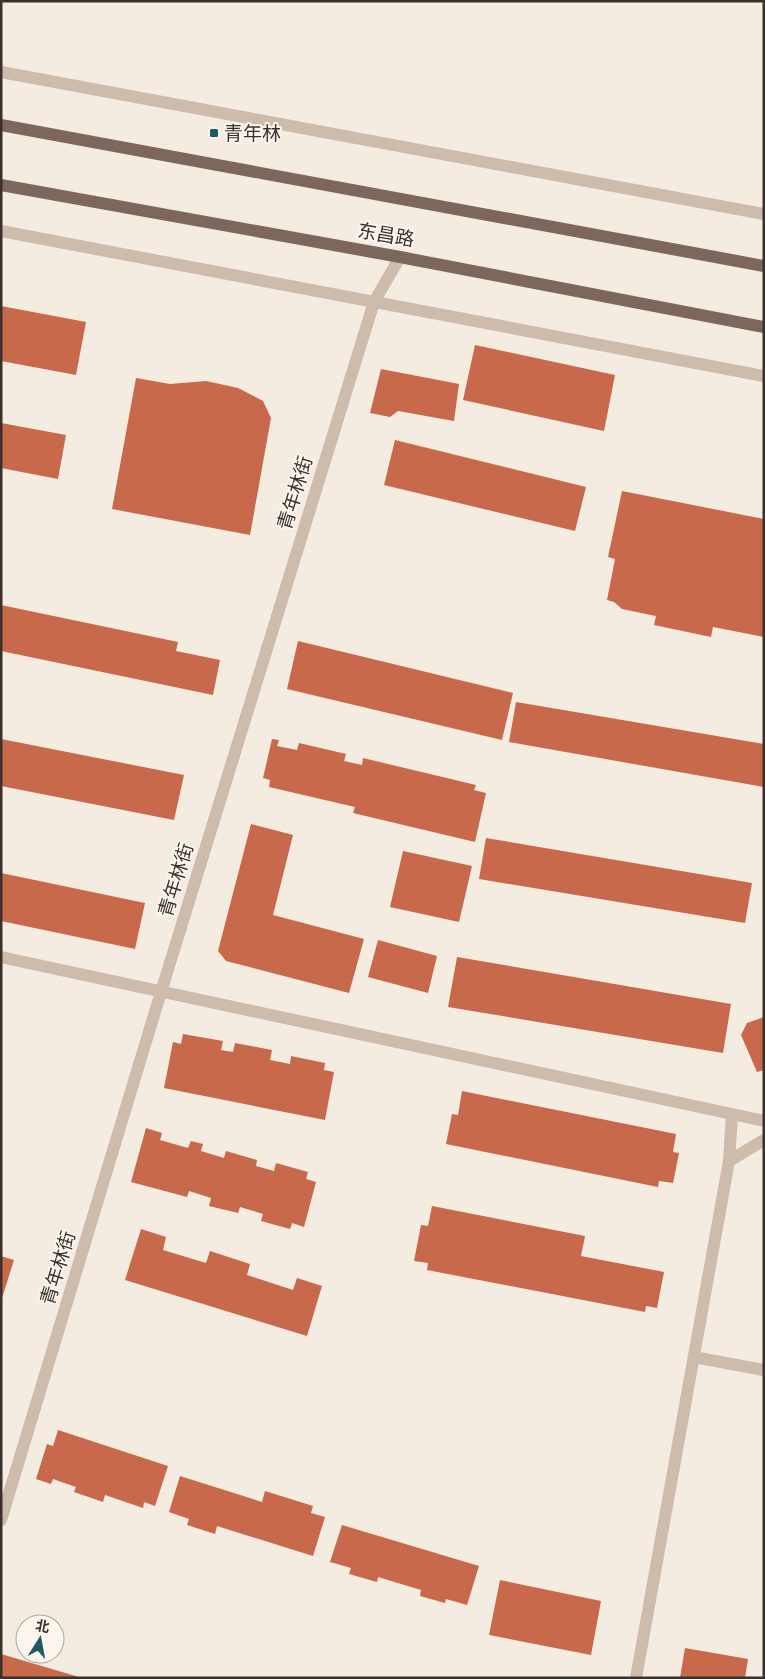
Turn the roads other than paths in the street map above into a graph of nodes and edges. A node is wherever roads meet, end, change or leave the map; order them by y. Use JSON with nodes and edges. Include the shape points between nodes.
{"nodes":[{"id":1,"x":1,"y":72,"type":"edge"},
{"id":2,"x":1,"y":125,"type":"edge"},
{"id":3,"x":1,"y":185,"type":"edge"},
{"id":4,"x":764,"y":214,"type":"edge"},
{"id":5,"x":1,"y":231,"type":"edge"},
{"id":6,"x":400,"y":257,"type":"junction"},
{"id":7,"x":764,"y":266,"type":"edge"},
{"id":8,"x":374,"y":302,"type":"junction"},
{"id":9,"x":764,"y":327,"type":"edge"},
{"id":10,"x":764,"y":376,"type":"edge"},
{"id":11,"x":1,"y":956,"type":"edge"},
{"id":12,"x":161,"y":992,"type":"junction"},
{"id":13,"x":732,"y":1114,"type":"junction"},
{"id":14,"x":764,"y":1121,"type":"edge"},
{"id":15,"x":764,"y":1140,"type":"edge"},
{"id":16,"x":729,"y":1161,"type":"junction"},
{"id":17,"x":694,"y":1357,"type":"junction"},
{"id":18,"x":764,"y":1370,"type":"edge"},
{"id":19,"x":1,"y":1520,"type":"edge"},
{"id":20,"x":636,"y":1678,"type":"edge"}],
"edges":[{"from":1,"to":4,"type":"street"},
{"from":2,"to":7,"type":"main road","name":"东昌路"},
{"from":3,"to":6,"type":"main road","name":"东昌路"},
{"from":5,"to":8,"type":"street"},
{"from":6,"to":8,"type":"street","name":"青年林街"},
{"from":6,"to":9,"type":"main road","name":"东昌路"},
{"from":8,"to":10,"type":"street"},
{"from":8,"to":12,"type":"street","name":"青年林街"},
{"from":11,"to":12,"type":"street"},
{"from":12,"to":13,"type":"street"},
{"from":12,"to":19,"type":"street","name":"青年林街"},
{"from":13,"to":14,"type":"street"},
{"from":13,"to":16,"type":"street"},
{"from":15,"to":16,"type":"street"},
{"from":16,"to":17,"type":"street"},
{"from":17,"to":18,"type":"street"},
{"from":17,"to":20,"type":"street"}]}
